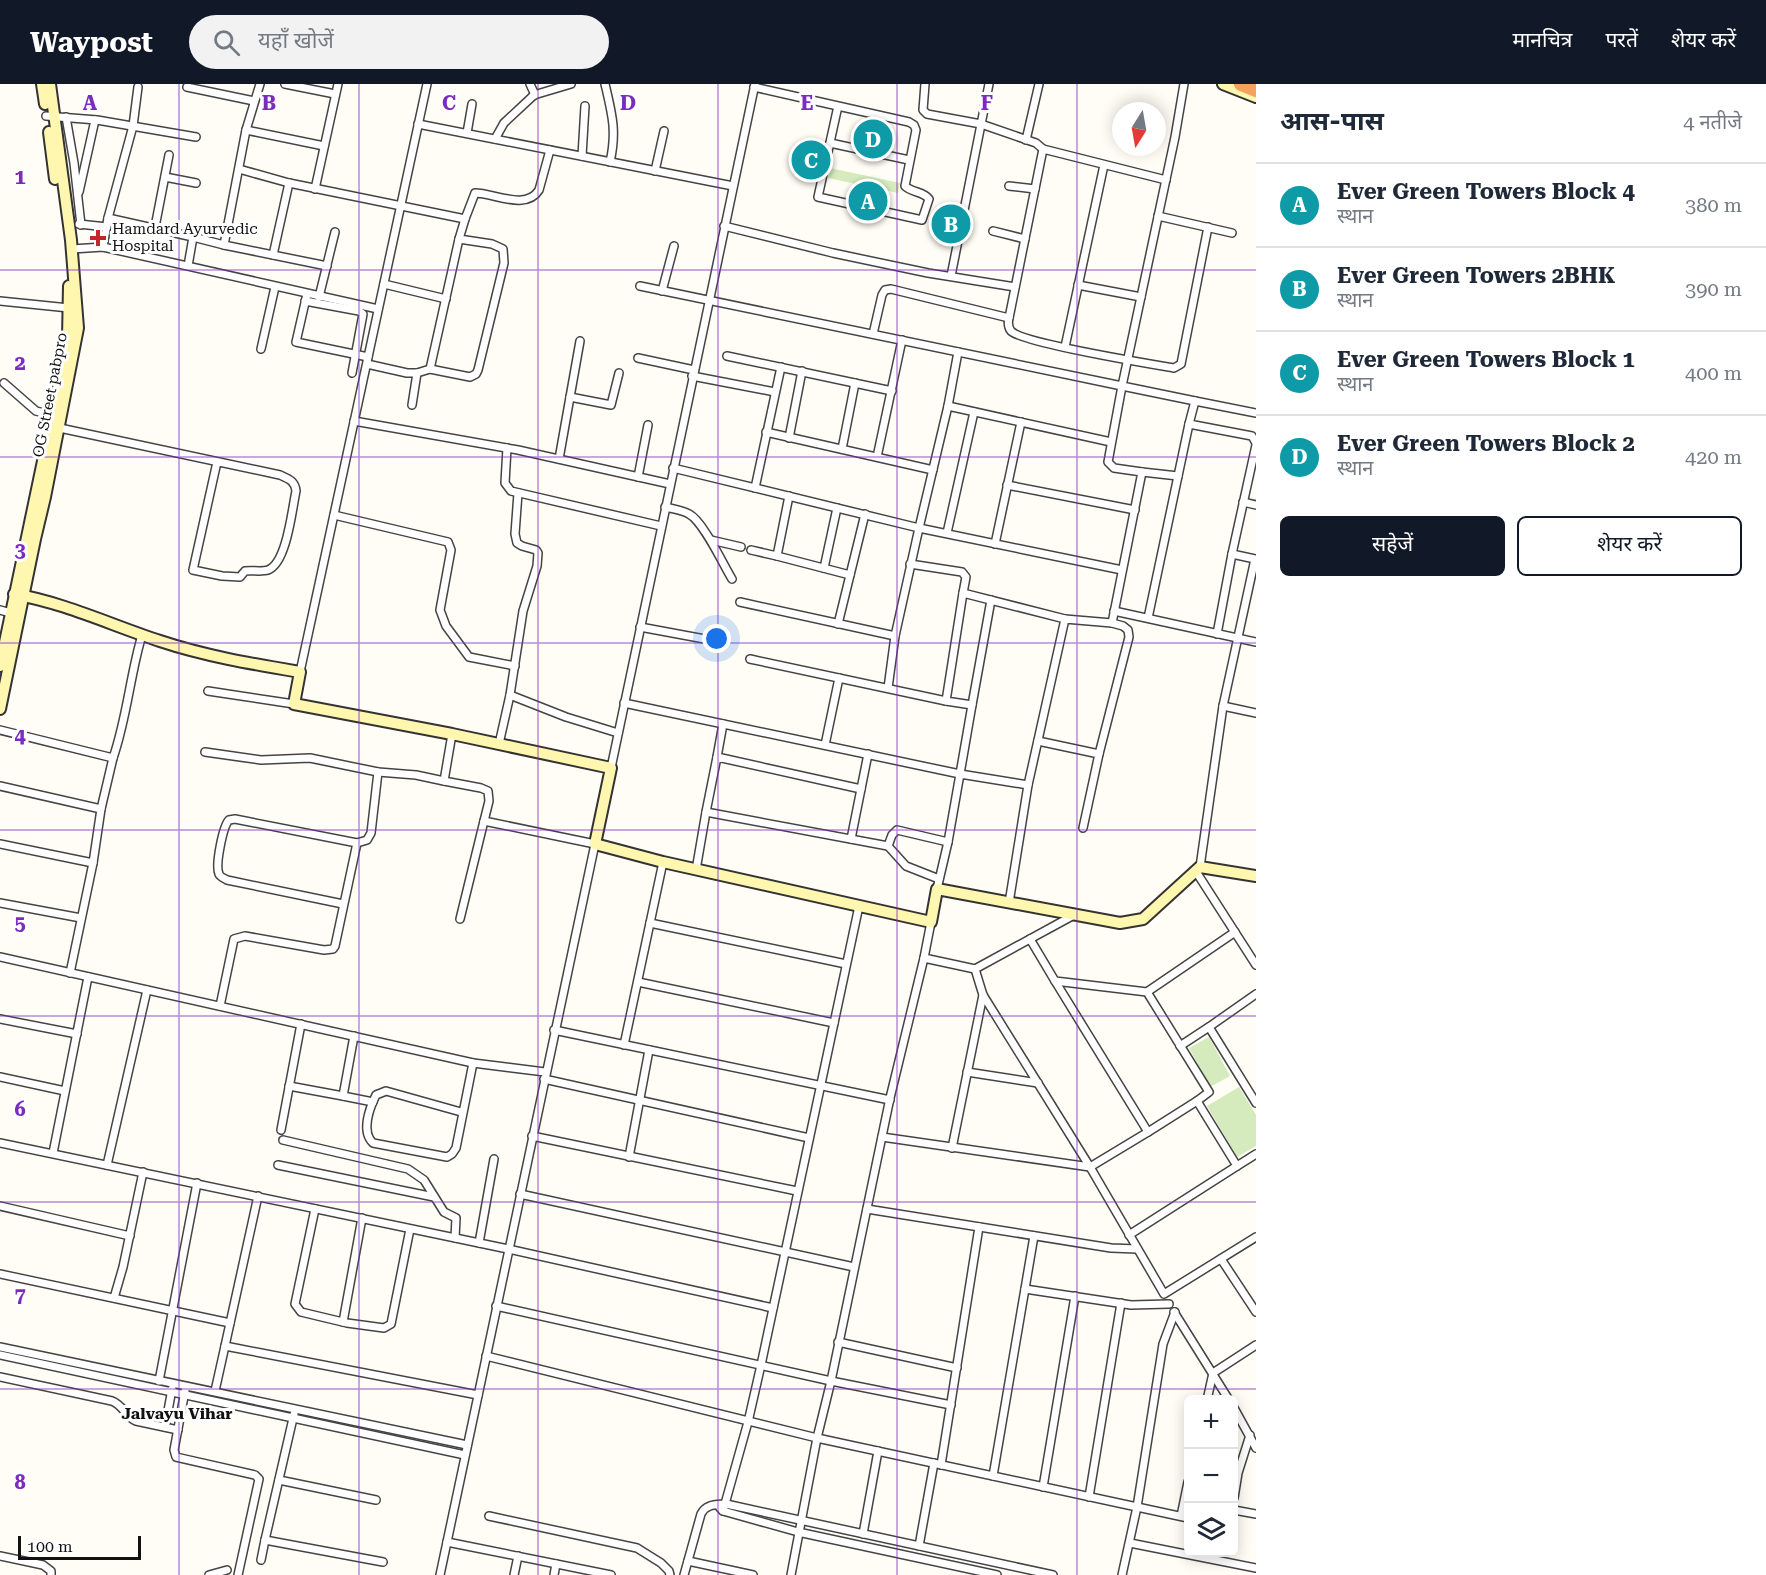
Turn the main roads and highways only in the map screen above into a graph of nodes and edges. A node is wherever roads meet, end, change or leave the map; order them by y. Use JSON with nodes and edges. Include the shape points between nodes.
{"nodes":[{"id":1,"x":1241,"y":84,"type":"edge"},
{"id":2,"x":1256,"y":90,"type":"edge"}],
"edges":[{"from":1,"to":2,"type":"highway"}]}
